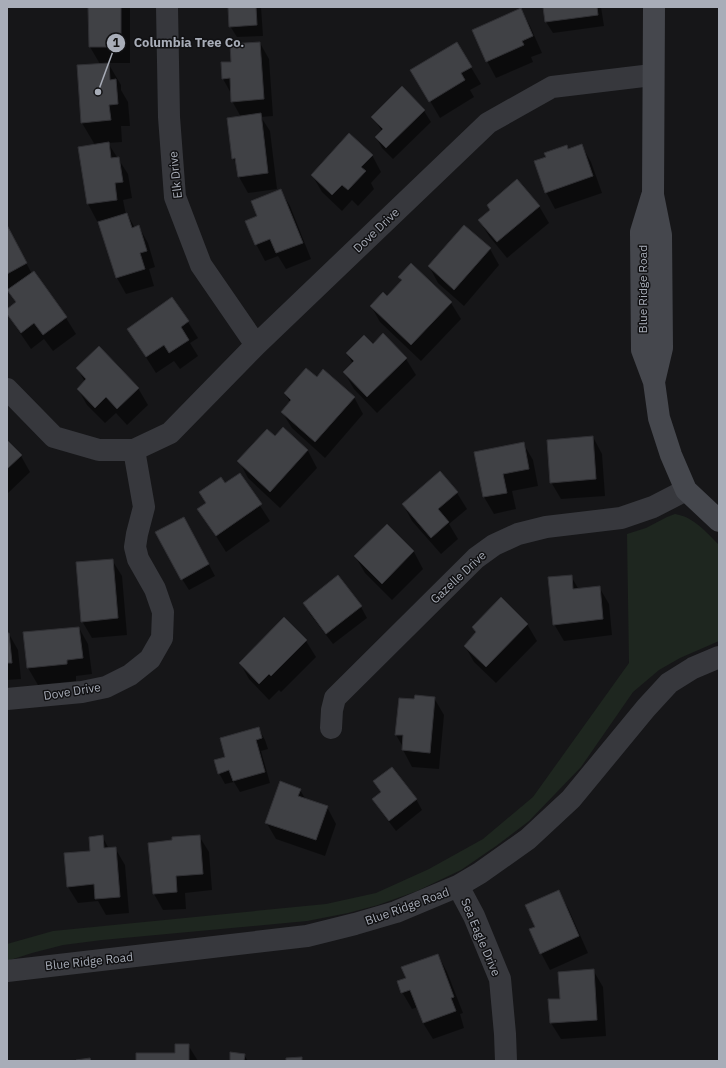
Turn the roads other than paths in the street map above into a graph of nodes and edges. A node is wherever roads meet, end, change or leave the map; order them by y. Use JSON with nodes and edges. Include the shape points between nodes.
{"nodes":[{"id":1,"x":167,"y":7,"type":"edge"},
{"id":2,"x":654,"y":7,"type":"edge"},
{"id":3,"x":652,"y":75,"type":"junction"},
{"id":4,"x":256,"y":345,"type":"junction"},
{"id":5,"x":7,"y":389,"type":"edge"},
{"id":6,"x":134,"y":450,"type":"junction"},
{"id":7,"x":686,"y":490,"type":"junction"},
{"id":8,"x":719,"y":521,"type":"edge"},
{"id":9,"x":719,"y":657,"type":"edge"},
{"id":10,"x":7,"y":699,"type":"edge"},
{"id":11,"x":331,"y":728,"type":"dead end"},
{"id":12,"x":458,"y":886,"type":"junction"},
{"id":13,"x":7,"y":971,"type":"edge"},
{"id":14,"x":506,"y":1061,"type":"edge"}],
"edges":[{"from":1,"to":4,"type":"street","name":"Elk Drive","via":[[169,117],[175,197],[201,265]]},
{"from":2,"to":3,"type":"street","name":"Blue Ridge Road"},
{"from":3,"to":4,"type":"street","name":"Dove Drive","via":[[552,87],[488,123]]},
{"from":3,"to":7,"type":"street","name":"Blue Ridge Road","via":[[652,195],[661,235],[662,348],[654,382],[659,418]]},
{"from":4,"to":6,"type":"street","name":"Dove Drive","via":[[170,433]]},
{"from":5,"to":6,"type":"street","name":"Dove Drive","via":[[54,437],[99,450]]},
{"from":6,"to":10,"type":"street","name":"Dove Drive","via":[[144,507],[136,534],[136,547],[138,558],[163,612],[162,638],[150,659],[130,675],[106,687],[82,692]]},
{"from":7,"to":8,"type":"street","name":"Blue Ridge Road"},
{"from":7,"to":11,"type":"street","name":"Gazelle Drive","via":[[653,508],[621,518],[546,527],[518,534],[494,545],[476,558],[335,698]]},
{"from":9,"to":12,"type":"street","name":"Blue Ridge Road","via":[[693,668],[669,683],[571,799],[528,839]]},
{"from":12,"to":13,"type":"street","name":"Blue Ridge Road","via":[[396,912],[308,936]]},
{"from":12,"to":14,"type":"street","name":"Sea Eagle Drive","via":[[474,916],[500,979]]}]}
